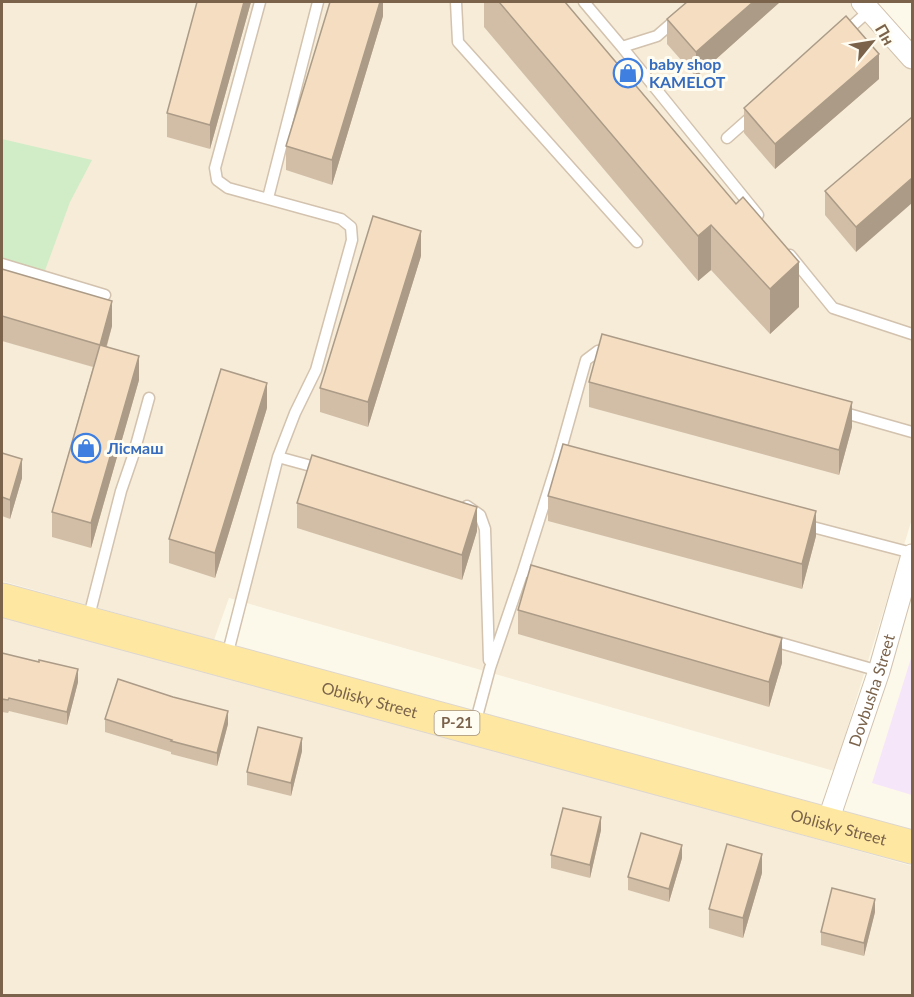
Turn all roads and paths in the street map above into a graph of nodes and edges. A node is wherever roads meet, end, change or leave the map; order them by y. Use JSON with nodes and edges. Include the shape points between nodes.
{"nodes":[{"id":1,"x":260,"y":2,"type":"edge"},
{"id":2,"x":318,"y":2,"type":"edge"},
{"id":3,"x":456,"y":2,"type":"edge"},
{"id":4,"x":584,"y":2,"type":"edge"},
{"id":5,"x":696,"y":2,"type":"edge"},
{"id":6,"x":866,"y":6,"type":"edge"},
{"id":7,"x":834,"y":42,"type":"edge"},
{"id":8,"x":622,"y":47,"type":"junction"},
{"id":9,"x":912,"y":58,"type":"edge"},
{"id":10,"x":763,"y":106,"type":"edge"},
{"id":11,"x":728,"y":138,"type":"dead end"},
{"id":12,"x":268,"y":198,"type":"junction"},
{"id":13,"x":765,"y":224,"type":"edge"},
{"id":14,"x":637,"y":242,"type":"dead end"},
{"id":15,"x":780,"y":242,"type":"edge"},
{"id":16,"x":2,"y":264,"type":"edge"},
{"id":17,"x":105,"y":295,"type":"dead end"},
{"id":18,"x":912,"y":334,"type":"edge"},
{"id":19,"x":624,"y":352,"type":"edge"},
{"id":20,"x":149,"y":398,"type":"dead end"},
{"id":21,"x":832,"y":409,"type":"edge"},
{"id":22,"x":912,"y":432,"type":"edge"},
{"id":23,"x":278,"y":457,"type":"junction"},
{"id":24,"x":334,"y":472,"type":"edge"},
{"id":25,"x":458,"y":504,"type":"edge"},
{"id":26,"x":796,"y":522,"type":"edge"},
{"id":27,"x":912,"y":554,"type":"edge"},
{"id":28,"x":523,"y":571,"type":"junction"},
{"id":29,"x":546,"y":577,"type":"edge"},
{"id":30,"x":2,"y":600,"type":"edge"},
{"id":31,"x":87,"y":622,"type":"junction"},
{"id":32,"x":761,"y":638,"type":"edge"},
{"id":33,"x":226,"y":660,"type":"junction"},
{"id":34,"x":490,"y":668,"type":"junction"},
{"id":35,"x":879,"y":671,"type":"junction"},
{"id":36,"x":474,"y":728,"type":"junction"},
{"id":37,"x":827,"y":824,"type":"junction"},
{"id":38,"x":912,"y":847,"type":"edge"}],
"edges":[{"from":1,"to":12,"type":"lane","via":[[215,168],[218,180],[228,188]]},
{"from":2,"to":12,"type":"lane"},
{"from":3,"to":14,"type":"lane","via":[[458,42]]},
{"from":4,"to":8,"type":"lane"},
{"from":5,"to":8,"type":"lane","via":[[657,36]]},
{"from":6,"to":7,"type":"lane"},
{"from":6,"to":9,"type":"street"},
{"from":8,"to":13,"type":"lane"},
{"from":10,"to":11,"type":"lane"},
{"from":12,"to":23,"type":"lane","via":[[342,219],[351,227],[352,240],[316,370]]},
{"from":15,"to":18,"type":"lane","via":[[833,308]]},
{"from":16,"to":17,"type":"lane"},
{"from":19,"to":28,"type":"lane","via":[[598,351],[586,360],[563,462]]},
{"from":20,"to":31,"type":"lane"},
{"from":21,"to":22,"type":"lane"},
{"from":23,"to":24,"type":"lane"},
{"from":23,"to":33,"type":"lane"},
{"from":25,"to":34,"type":"lane","via":[[480,515],[485,529]]},
{"from":26,"to":27,"type":"lane"},
{"from":27,"to":35,"type":"street","name":"Dovbusha Street"},
{"from":28,"to":29,"type":"lane"},
{"from":28,"to":34,"type":"lane"},
{"from":30,"to":31,"type":"main road","name":"Oblisky Street","number":"Р-21"},
{"from":31,"to":33,"type":"main road","name":"Oblisky Street","number":"Р-21"},
{"from":32,"to":35,"type":"lane"},
{"from":33,"to":36,"type":"main road","name":"Oblisky Street","number":"Р-21"},
{"from":34,"to":36,"type":"lane"},
{"from":35,"to":37,"type":"street","name":"Dovbusha Street"},
{"from":36,"to":37,"type":"main road","name":"Oblisky Street","number":"Р-21"},
{"from":37,"to":38,"type":"main road","name":"Oblisky Street","number":"Р-21"}]}
